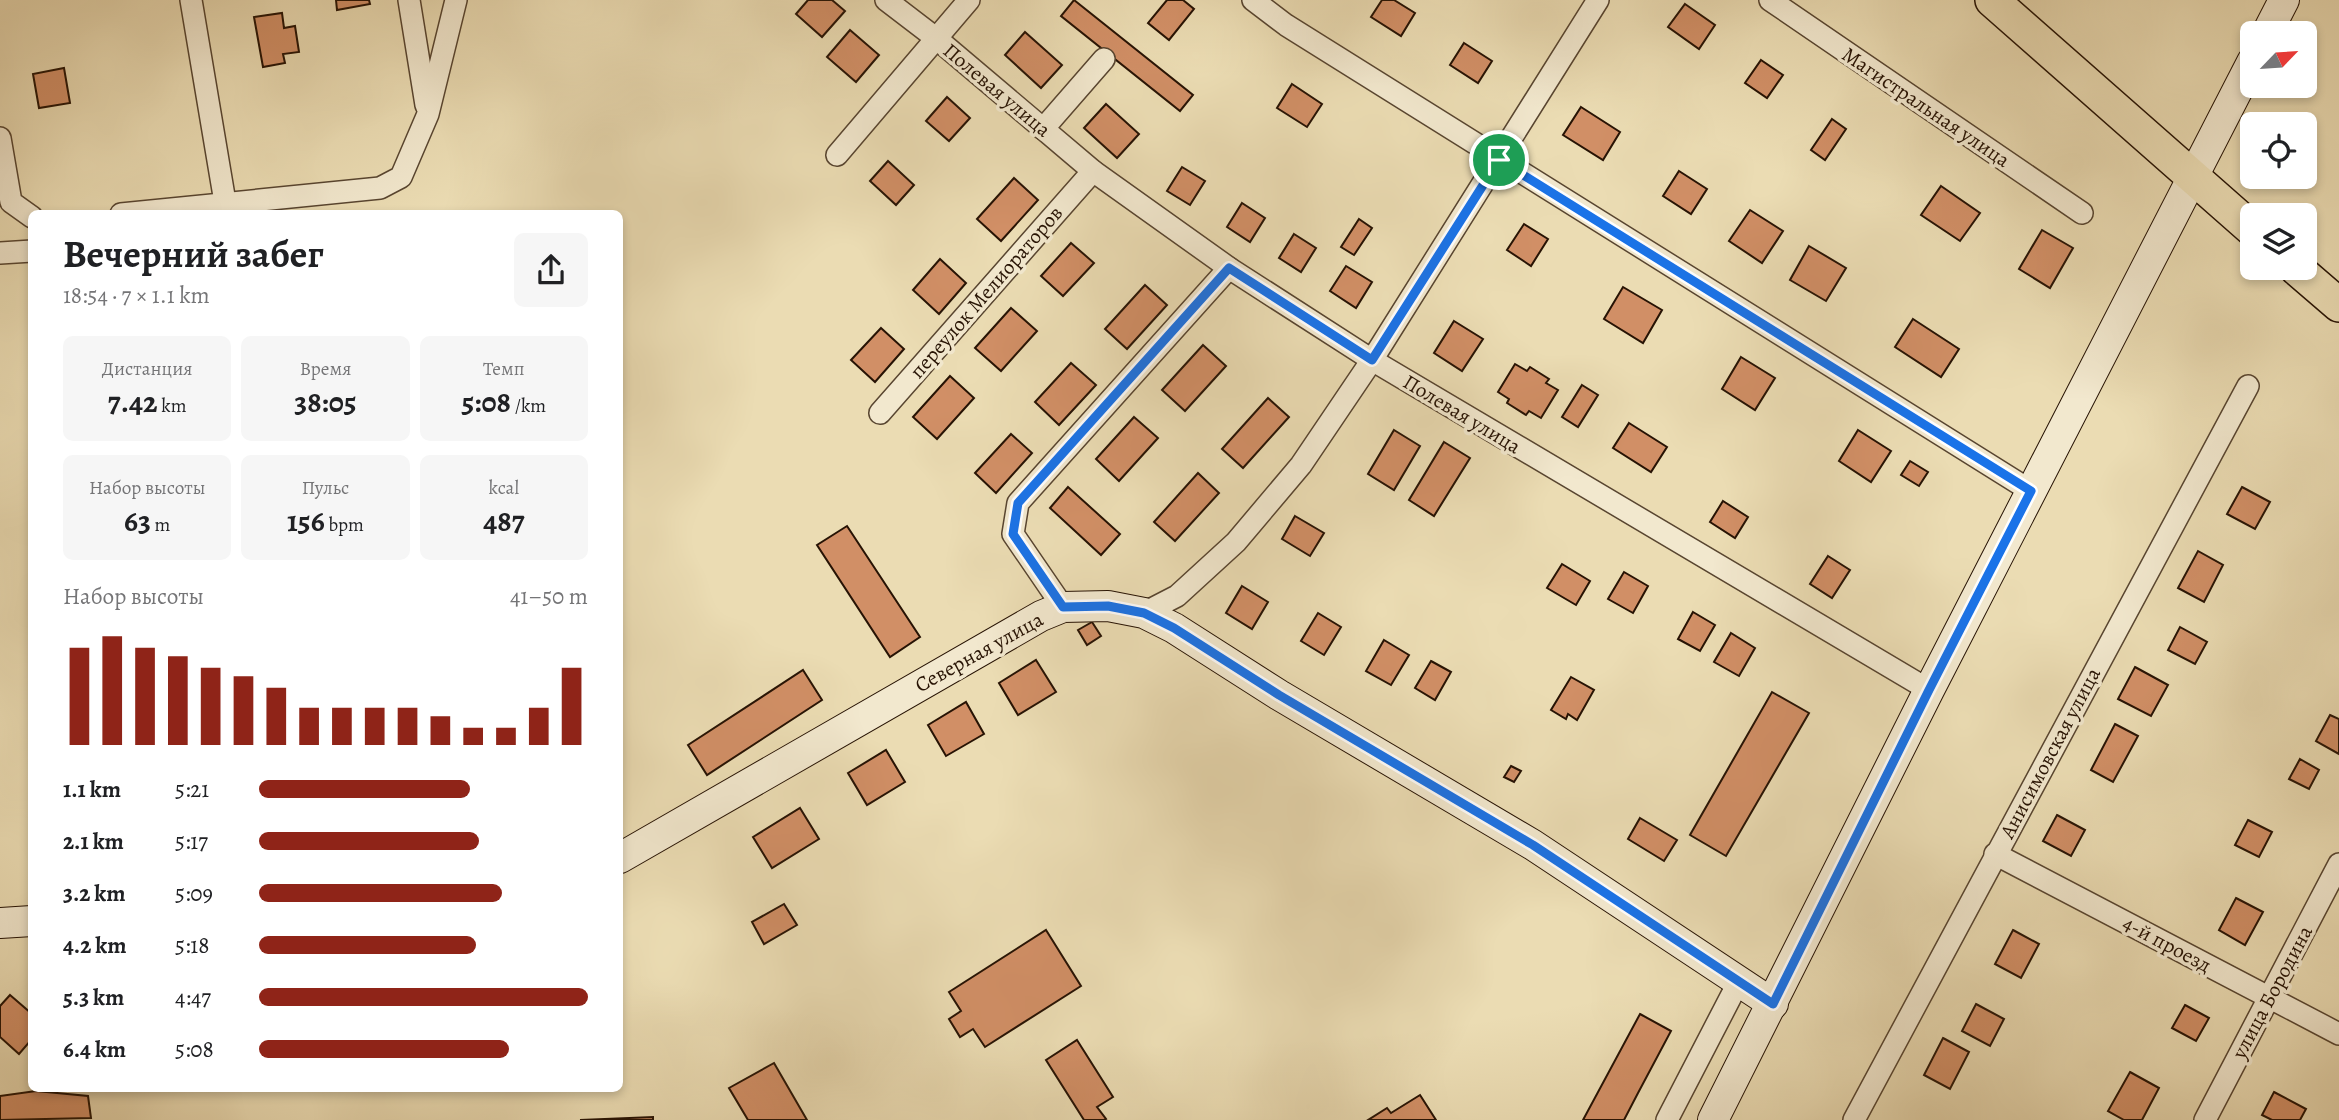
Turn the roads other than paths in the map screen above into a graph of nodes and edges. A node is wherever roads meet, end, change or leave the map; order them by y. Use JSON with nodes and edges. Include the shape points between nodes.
{"nodes":[{"id":1,"x":191,"y":0,"type":"edge"},
{"id":2,"x":409,"y":0,"type":"edge"},
{"id":3,"x":456,"y":0,"type":"edge"},
{"id":4,"x":886,"y":0,"type":"edge"},
{"id":5,"x":969,"y":0,"type":"edge"},
{"id":6,"x":1253,"y":0,"type":"edge"},
{"id":7,"x":1598,"y":0,"type":"edge"},
{"id":8,"x":1770,"y":0,"type":"edge"},
{"id":9,"x":1992,"y":0,"type":"edge"},
{"id":10,"x":2284,"y":0,"type":"edge"},
{"id":11,"x":2273,"y":21,"type":"edge"},
{"id":12,"x":937,"y":39,"type":"junction"},
{"id":13,"x":1104,"y":59,"type":"dead end"},
{"id":14,"x":2240,"y":86,"type":"edge"},
{"id":15,"x":428,"y":114,"type":"junction"},
{"id":16,"x":1043,"y":128,"type":"junction"},
{"id":17,"x":0,"y":138,"type":"edge"},
{"id":18,"x":837,"y":155,"type":"dead end"},
{"id":19,"x":1499,"y":160,"type":"junction"},
{"id":20,"x":1093,"y":170,"type":"junction"},
{"id":21,"x":2194,"y":177,"type":"junction"},
{"id":22,"x":225,"y":202,"type":"junction"},
{"id":23,"x":156,"y":210,"type":"edge"},
{"id":24,"x":2082,"y":213,"type":"dead end"},
{"id":25,"x":28,"y":214,"type":"edge"},
{"id":26,"x":2240,"y":218,"type":"edge"},
{"id":27,"x":28,"y":251,"type":"edge"},
{"id":28,"x":0,"y":253,"type":"edge"},
{"id":29,"x":1229,"y":268,"type":"junction"},
{"id":30,"x":2310,"y":280,"type":"edge"},
{"id":31,"x":2339,"y":305,"type":"edge"},
{"id":32,"x":1372,"y":360,"type":"junction"},
{"id":33,"x":2248,"y":387,"type":"dead end"},
{"id":34,"x":880,"y":413,"type":"dead end"},
{"id":35,"x":2031,"y":491,"type":"junction"},
{"id":36,"x":1063,"y":607,"type":"junction"},
{"id":37,"x":1144,"y":613,"type":"junction"},
{"id":38,"x":1929,"y":690,"type":"junction"},
{"id":39,"x":1995,"y":854,"type":"junction"},
{"id":40,"x":623,"y":856,"type":"edge"},
{"id":41,"x":2339,"y":864,"type":"edge"},
{"id":42,"x":28,"y":921,"type":"edge"},
{"id":43,"x":0,"y":923,"type":"edge"},
{"id":44,"x":1739,"y":981,"type":"junction"},
{"id":45,"x":2269,"y":998,"type":"junction"},
{"id":46,"x":1773,"y":1004,"type":"junction"},
{"id":47,"x":2339,"y":1034,"type":"edge"},
{"id":48,"x":1667,"y":1120,"type":"edge"},
{"id":49,"x":1713,"y":1120,"type":"edge"},
{"id":50,"x":1854,"y":1120,"type":"edge"},
{"id":51,"x":2205,"y":1120,"type":"edge"}],
"edges":[{"from":1,"to":22,"type":"street"},
{"from":2,"to":15,"type":"street"},
{"from":3,"to":15,"type":"street"},
{"from":4,"to":12,"type":"street","name":"Полевая улица"},
{"from":5,"to":12,"type":"street"},
{"from":6,"to":19,"type":"street"},
{"from":7,"to":19,"type":"street"},
{"from":8,"to":24,"type":"street","name":"Магистральная улица"},
{"from":9,"to":21,"type":"main road"},
{"from":10,"to":11,"type":"street"},
{"from":12,"to":16,"type":"street","name":"Полевая улица"},
{"from":12,"to":18,"type":"street"},
{"from":13,"to":16,"type":"street"},
{"from":14,"to":21,"type":"street"},
{"from":15,"to":22,"type":"street","via":[[401,177],[380,188]]},
{"from":16,"to":20,"type":"street","name":"Полевая улица"},
{"from":17,"to":25,"type":"street","via":[[11,202]]},
{"from":19,"to":32,"type":"street"},
{"from":19,"to":35,"type":"street"},
{"from":20,"to":29,"type":"street","name":"Полевая улица"},
{"from":20,"to":34,"type":"street","name":"переулок Мелиораторов"},
{"from":21,"to":26,"type":"main road"},
{"from":21,"to":35,"type":"street"},
{"from":22,"to":23,"type":"street"},
{"from":27,"to":28,"type":"street"},
{"from":29,"to":32,"type":"street","name":"Полевая улица"},
{"from":29,"to":36,"type":"street","via":[[1018,503],[1013,534]]},
{"from":30,"to":31,"type":"main road"},
{"from":32,"to":37,"type":"street","via":[[1301,465],[1236,542],[1177,596]]},
{"from":32,"to":38,"type":"street","name":"Полевая улица"},
{"from":33,"to":39,"type":"street","name":"Анисимовская улица"},
{"from":35,"to":38,"type":"street"},
{"from":36,"to":37,"type":"street","name":"Северная улица","via":[[1108,606]]},
{"from":36,"to":40,"type":"street","name":"Северная улица"},
{"from":37,"to":44,"type":"street","name":"Северная улица","via":[[1533,845]]},
{"from":38,"to":46,"type":"street"},
{"from":39,"to":45,"type":"street","name":"4-й проезд"},
{"from":39,"to":50,"type":"street","name":"Анисимовская улица"},
{"from":41,"to":45,"type":"street","name":"улица Бородина"},
{"from":42,"to":43,"type":"street"},
{"from":44,"to":46,"type":"street","name":"Северная улица"},
{"from":44,"to":48,"type":"street"},
{"from":45,"to":47,"type":"street","name":"4-й проезд"},
{"from":45,"to":51,"type":"street","name":"улица Бородина"},
{"from":46,"to":49,"type":"street"}]}
